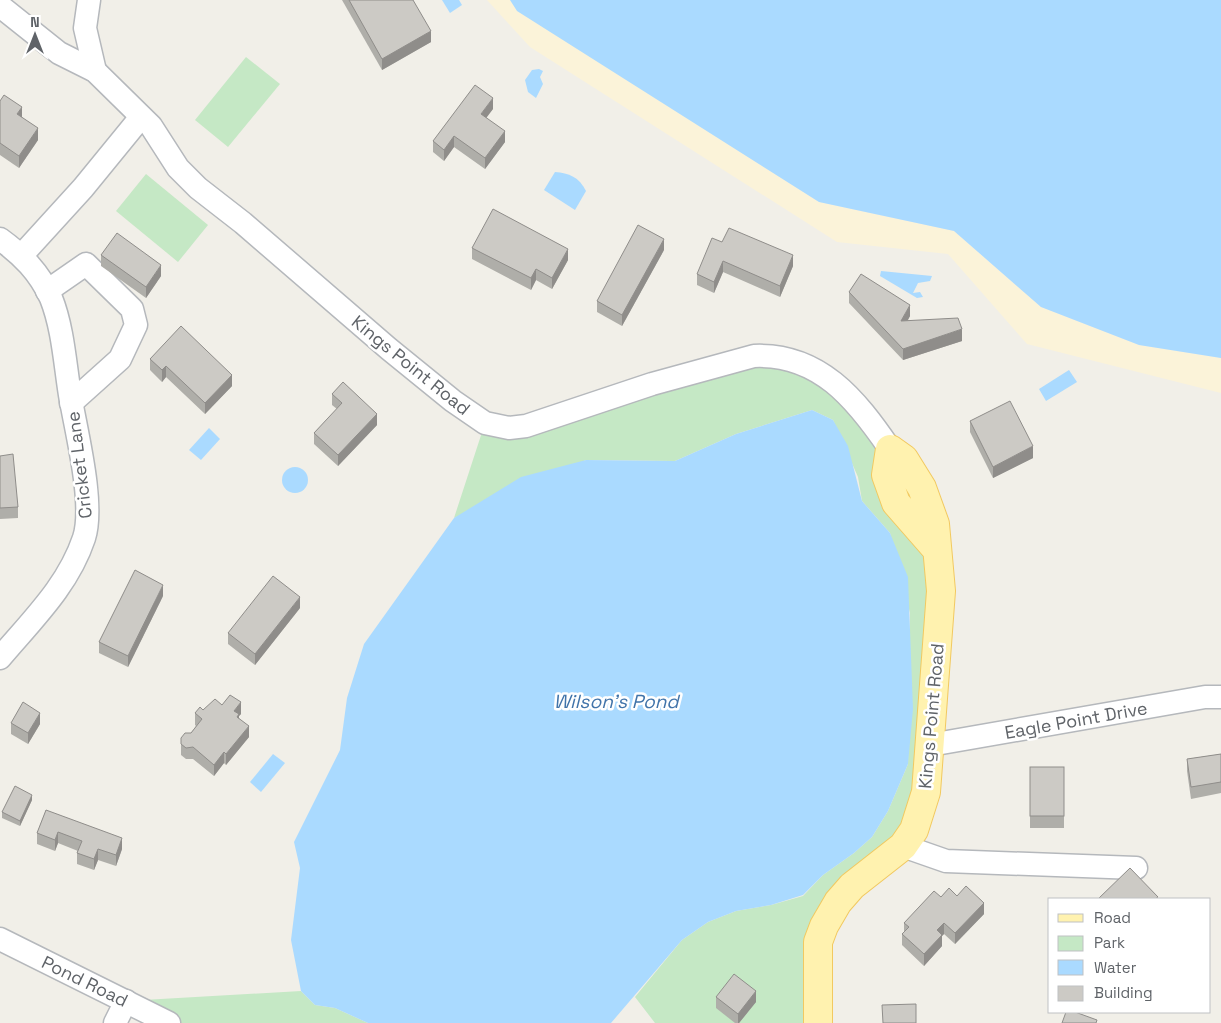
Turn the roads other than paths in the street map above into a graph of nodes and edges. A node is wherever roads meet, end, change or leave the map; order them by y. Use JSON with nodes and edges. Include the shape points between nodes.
{"nodes":[{"id":1,"x":89,"y":0,"type":"edge"},
{"id":2,"x":0,"y":6,"type":"edge"},
{"id":3,"x":95,"y":71,"type":"junction"},
{"id":4,"x":141,"y":117,"type":"junction"},
{"id":5,"x":0,"y":239,"type":"edge"},
{"id":6,"x":22,"y":255,"type":"junction"},
{"id":7,"x":47,"y":291,"type":"junction"},
{"id":8,"x":71,"y":404,"type":"junction"},
{"id":9,"x":890,"y":449,"type":"joint"},
{"id":10,"x":0,"y":658,"type":"edge"},
{"id":11,"x":1221,"y":697,"type":"edge"},
{"id":12,"x":930,"y":744,"type":"junction"},
{"id":13,"x":903,"y":846,"type":"junction"},
{"id":14,"x":1136,"y":868,"type":"dead end"},
{"id":15,"x":0,"y":939,"type":"edge"},
{"id":16,"x":126,"y":1002,"type":"junction"},
{"id":17,"x":115,"y":1023,"type":"edge"},
{"id":18,"x":169,"y":1023,"type":"edge"},
{"id":19,"x":818,"y":1023,"type":"edge"}],
"edges":[{"from":1,"to":3,"type":"street","via":[[85,28]]},
{"from":2,"to":3,"type":"street","name":"Kings Point Road","via":[[59,53]]},
{"from":3,"to":4,"type":"street","name":"Kings Point Road"},
{"from":4,"to":6,"type":"street"},
{"from":4,"to":9,"type":"street","name":"Kings Point Road","via":[[151,126],[178,168],[198,188],[389,349],[485,423],[508,428],[526,426],[652,384],[754,356],[772,355],[816,368],[830,378],[873,424]]},
{"from":5,"to":6,"type":"street","name":"Cricket Lane"},
{"from":6,"to":7,"type":"street","name":"Cricket Lane"},
{"from":7,"to":8,"type":"street","name":"Cricket Lane","via":[[59,330]]},
{"from":7,"to":8,"type":"street","via":[[86,264],[132,309],[136,325],[120,359]]},
{"from":8,"to":10,"type":"street","name":"Cricket Lane","via":[[84,484],[87,524],[84,536],[62,585]]},
{"from":9,"to":12,"type":"main road","name":"Kings Point Road","via":[[904,459],[922,488],[935,524],[941,591]]},
{"from":11,"to":12,"type":"street","name":"Eagle Point Drive","via":[[1205,697]]},
{"from":12,"to":13,"type":"main road","name":"Kings Point Road","via":[[926,792],[914,830]]},
{"from":13,"to":14,"type":"street","via":[[946,861]]},
{"from":13,"to":19,"type":"main road","name":"Kings Point Road","via":[[852,886],[824,926],[818,942]]},
{"from":15,"to":16,"type":"street","name":"Pond Road"},
{"from":16,"to":17,"type":"street"},
{"from":16,"to":18,"type":"street","name":"Pond Road"}]}
